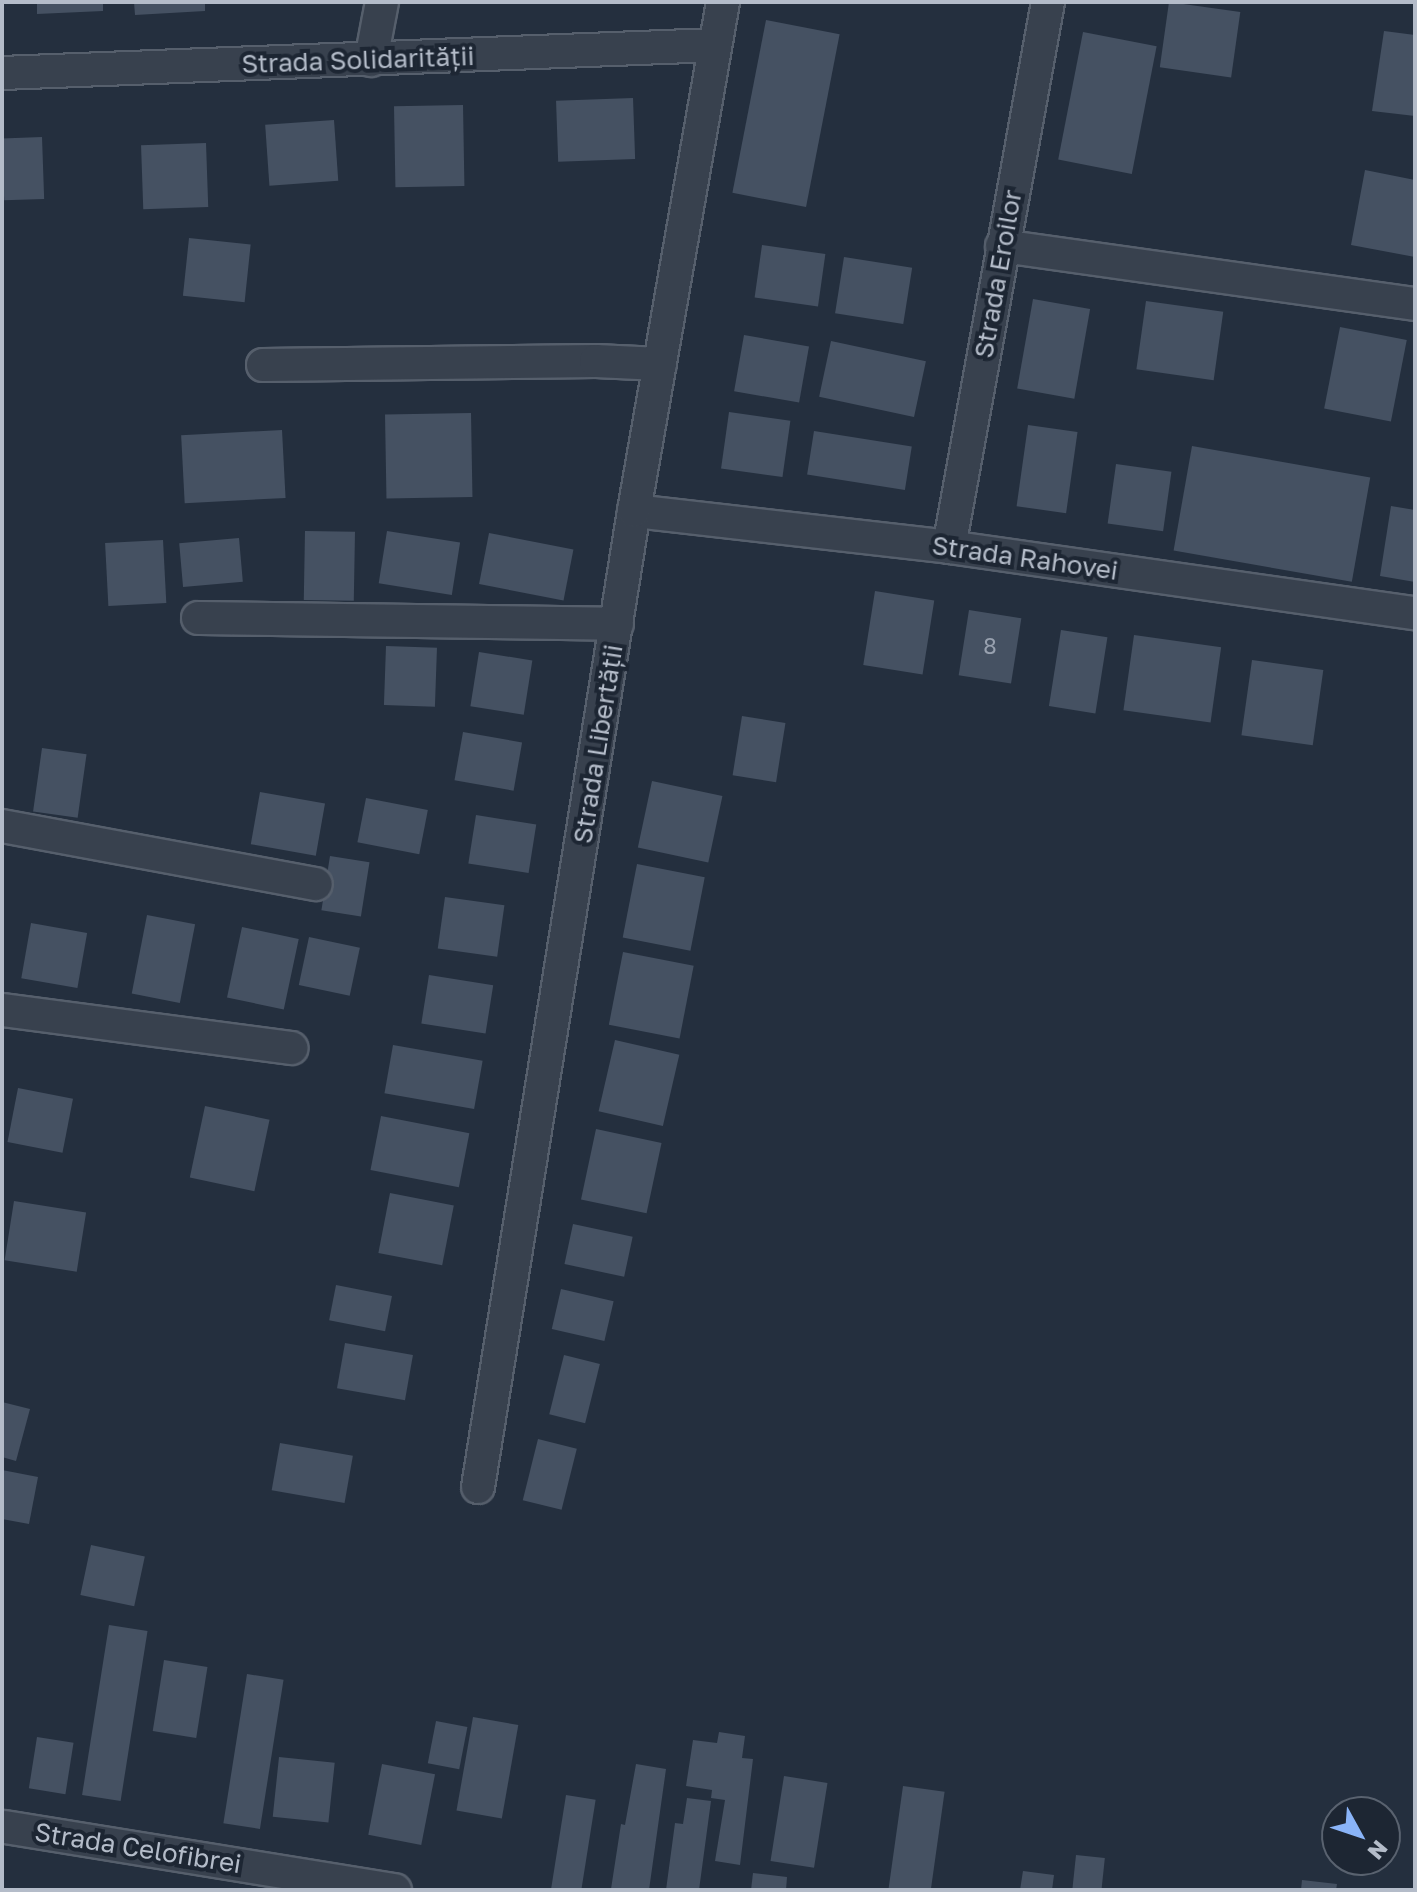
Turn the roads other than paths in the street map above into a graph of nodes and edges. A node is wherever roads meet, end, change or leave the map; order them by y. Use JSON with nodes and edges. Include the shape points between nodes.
{"nodes":[{"id":1,"x":382,"y":2,"type":"edge"},
{"id":2,"x":723,"y":2,"type":"edge"},
{"id":3,"x":1048,"y":2,"type":"edge"},
{"id":4,"x":714,"y":45,"type":"junction"},
{"id":5,"x":371,"y":60,"type":"junction"},
{"id":6,"x":2,"y":73,"type":"edge"},
{"id":7,"x":1002,"y":246,"type":"junction"},
{"id":8,"x":1415,"y":304,"type":"edge"},
{"id":9,"x":660,"y":364,"type":"junction"},
{"id":10,"x":263,"y":365,"type":"dead end"},
{"id":11,"x":634,"y":511,"type":"junction"},
{"id":12,"x":949,"y":547,"type":"junction"},
{"id":13,"x":1415,"y":613,"type":"edge"},
{"id":14,"x":198,"y":618,"type":"dead end"},
{"id":15,"x":617,"y":624,"type":"junction"},
{"id":16,"x":2,"y":826,"type":"edge"},
{"id":17,"x":316,"y":884,"type":"dead end"},
{"id":18,"x":2,"y":1010,"type":"edge"},
{"id":19,"x":292,"y":1048,"type":"dead end"},
{"id":20,"x":478,"y":1487,"type":"dead end"},
{"id":21,"x":3,"y":1820,"type":"edge"},
{"id":22,"x":395,"y":1890,"type":"edge"}],
"edges":[{"from":1,"to":5,"type":"street"},
{"from":2,"to":4,"type":"street","name":"Strada Libertății"},
{"from":3,"to":7,"type":"street","name":"Strada Eroilor"},
{"from":4,"to":5,"type":"street","name":"Strada Solidarității"},
{"from":4,"to":9,"type":"street","name":"Strada Libertății"},
{"from":5,"to":6,"type":"street","name":"Strada Solidarității"},
{"from":7,"to":8,"type":"street"},
{"from":7,"to":12,"type":"street","name":"Strada Eroilor"},
{"from":9,"to":10,"type":"street"},
{"from":9,"to":11,"type":"street","name":"Strada Libertății"},
{"from":11,"to":12,"type":"street","name":"Strada Rahovei"},
{"from":11,"to":15,"type":"street","name":"Strada Libertății"},
{"from":12,"to":13,"type":"street","name":"Strada Rahovei"},
{"from":14,"to":15,"type":"street"},
{"from":15,"to":20,"type":"street","name":"Strada Libertății"},
{"from":16,"to":17,"type":"street"},
{"from":18,"to":19,"type":"street"},
{"from":21,"to":22,"type":"street","name":"Strada Celofibrei"}]}
